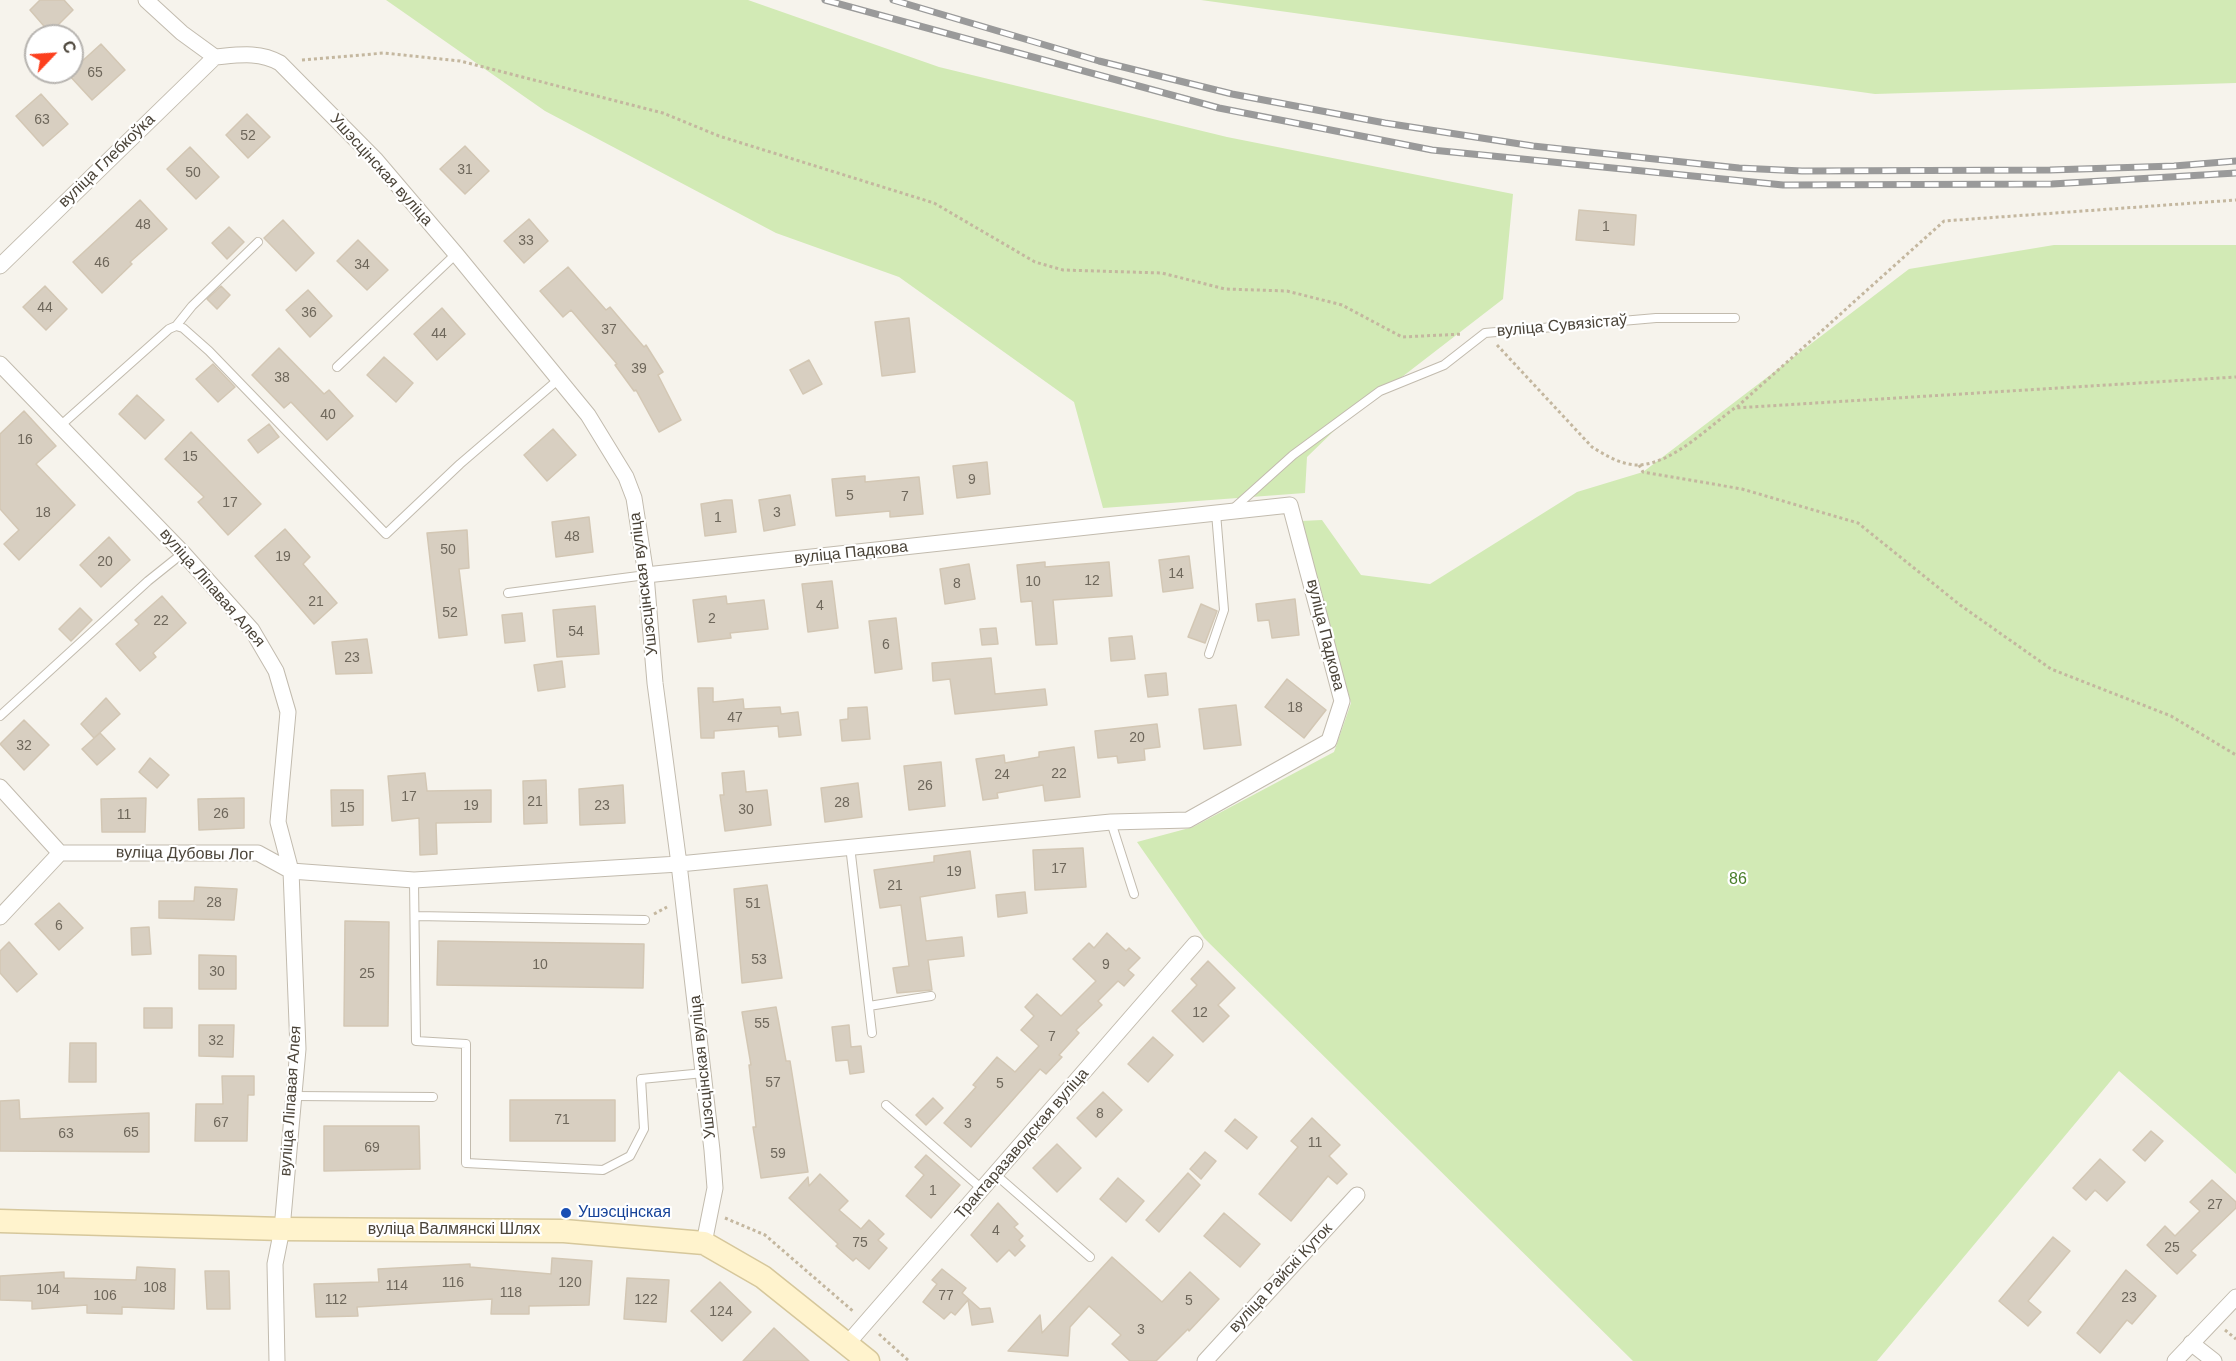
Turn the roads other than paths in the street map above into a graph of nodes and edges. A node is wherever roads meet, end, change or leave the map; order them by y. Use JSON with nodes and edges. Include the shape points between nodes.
{"nodes":[{"id":1,"x":146,"y":0,"type":"edge"},
{"id":2,"x":215,"y":57,"type":"junction"},
{"id":3,"x":258,"y":242,"type":"dead end"},
{"id":4,"x":456,"y":254,"type":"junction"},
{"id":5,"x":0,"y":266,"type":"edge"},
{"id":6,"x":1735,"y":318,"type":"dead end"},
{"id":7,"x":176,"y":326,"type":"junction"},
{"id":8,"x":0,"y":364,"type":"edge"},
{"id":9,"x":337,"y":367,"type":"dead end"},
{"id":10,"x":559,"y":379,"type":"junction"},
{"id":11,"x":60,"y":426,"type":"junction"},
{"id":12,"x":1223,"y":512,"type":"junction"},
{"id":13,"x":183,"y":553,"type":"junction"},
{"id":14,"x":646,"y":575,"type":"junction"},
{"id":15,"x":508,"y":593,"type":"dead end"},
{"id":16,"x":1209,"y":654,"type":"dead end"},
{"id":17,"x":0,"y":716,"type":"edge"},
{"id":18,"x":0,"y":787,"type":"edge"},
{"id":19,"x":1111,"y":822,"type":"junction"},
{"id":20,"x":850,"y":846,"type":"junction"},
{"id":21,"x":60,"y":854,"type":"junction"},
{"id":22,"x":679,"y":864,"type":"junction"},
{"id":23,"x":291,"y":871,"type":"junction"},
{"id":24,"x":414,"y":880,"type":"junction"},
{"id":25,"x":1134,"y":894,"type":"dead end"},
{"id":26,"x":0,"y":916,"type":"edge"},
{"id":27,"x":415,"y":916,"type":"junction"},
{"id":28,"x":645,"y":920,"type":"road end"},
{"id":29,"x":1195,"y":944,"type":"dead end"},
{"id":30,"x":931,"y":996,"type":"dead end"},
{"id":31,"x":869,"y":1006,"type":"junction"},
{"id":32,"x":872,"y":1033,"type":"dead end"},
{"id":33,"x":704,"y":1073,"type":"junction"},
{"id":34,"x":294,"y":1096,"type":"junction"},
{"id":35,"x":434,"y":1097,"type":"dead end"},
{"id":36,"x":886,"y":1105,"type":"dead end"},
{"id":37,"x":996,"y":1174,"type":"junction"},
{"id":38,"x":982,"y":1189,"type":"junction"},
{"id":39,"x":1357,"y":1195,"type":"dead end"},
{"id":40,"x":0,"y":1221,"type":"edge"},
{"id":41,"x":282,"y":1229,"type":"junction"},
{"id":42,"x":704,"y":1243,"type":"junction"},
{"id":43,"x":1090,"y":1257,"type":"dead end"},
{"id":44,"x":2236,"y":1297,"type":"edge"},
{"id":45,"x":848,"y":1343,"type":"junction"},
{"id":46,"x":2191,"y":1343,"type":"junction"},
{"id":47,"x":277,"y":1361,"type":"edge"},
{"id":48,"x":868,"y":1361,"type":"edge"},
{"id":49,"x":1205,"y":1361,"type":"edge"},
{"id":50,"x":2175,"y":1361,"type":"edge"},
{"id":51,"x":2214,"y":1361,"type":"edge"}],
"edges":[{"from":1,"to":2,"type":"street"},
{"from":2,"to":4,"type":"street","name":"Ушэсцінская вуліца","via":[[250,53],[269,56],[280,63],[376,160]]},
{"from":2,"to":5,"type":"street","name":"вуліца Глебкоўка"},
{"from":3,"to":7,"type":"lane"},
{"from":4,"to":9,"type":"lane"},
{"from":4,"to":10,"type":"street","name":"Ушэсцінская вуліца"},
{"from":6,"to":12,"type":"lane","name":"вуліца Сувязістаў","via":[[1656,318],[1485,333],[1444,365],[1380,391]]},
{"from":7,"to":10,"type":"lane","via":[[209,351],[386,534]]},
{"from":7,"to":11,"type":"lane"},
{"from":8,"to":11,"type":"street","name":"вуліца Ліпавая Алея"},
{"from":10,"to":14,"type":"street","name":"Ушэсцінская вуліца","via":[[588,415],[626,477],[634,498]]},
{"from":11,"to":13,"type":"street","name":"вуліца Ліпавая Алея"},
{"from":12,"to":14,"type":"street","name":"вуліца Падкова"},
{"from":12,"to":16,"type":"lane","via":[[1224,610]]},
{"from":12,"to":19,"type":"street","name":"вуліца Падкова","via":[[1290,505],[1342,701],[1329,741],[1188,820]]},
{"from":13,"to":17,"type":"lane"},
{"from":13,"to":23,"type":"street","name":"вуліца Ліпавая Алея","via":[[252,630],[276,671],[288,712],[278,822]]},
{"from":14,"to":15,"type":"lane"},
{"from":14,"to":22,"type":"street","name":"Ушэсцінская вуліца","via":[[655,683]]},
{"from":18,"to":21,"type":"street"},
{"from":19,"to":20,"type":"street","name":"вуліца Падкова"},
{"from":19,"to":25,"type":"lane"},
{"from":20,"to":22,"type":"street","name":"вуліца Падкова"},
{"from":20,"to":31,"type":"lane"},
{"from":21,"to":23,"type":"street","name":"вуліца Дубовы Лог","via":[[258,853]]},
{"from":21,"to":26,"type":"street"},
{"from":22,"to":24,"type":"street","name":"вуліца Дубовы Лог"},
{"from":22,"to":33,"type":"street","name":"Ушэсцінская вуліца"},
{"from":23,"to":24,"type":"street","name":"вуліца Дубовы Лог"},
{"from":23,"to":34,"type":"street","name":"вуліца Ліпавая Алея","via":[[298,1049]]},
{"from":24,"to":27,"type":"lane"},
{"from":27,"to":28,"type":"lane"},
{"from":27,"to":33,"type":"lane","via":[[416,1041],[466,1044],[466,1162],[603,1170],[630,1156],[644,1129],[641,1078]]},
{"from":29,"to":37,"type":"street","name":"Трактаразаводская вуліца"},
{"from":30,"to":31,"type":"lane"},
{"from":31,"to":32,"type":"lane"},
{"from":33,"to":42,"type":"street","name":"Ушэсцінская вуліца","via":[[715,1188]]},
{"from":34,"to":35,"type":"lane"},
{"from":34,"to":41,"type":"street","name":"вуліца Ліпавая Алея"},
{"from":36,"to":38,"type":"lane"},
{"from":37,"to":38,"type":"street","name":"Трактаразаводская вуліца"},
{"from":37,"to":43,"type":"lane"},
{"from":38,"to":45,"type":"street","name":"Трактаразаводская вуліца"},
{"from":39,"to":49,"type":"street","name":"вуліца Райскі Куток"},
{"from":40,"to":41,"type":"street","name":"вуліца Валмянскі Шлях"},
{"from":41,"to":42,"type":"street","name":"вуліца Валмянскі Шлях","via":[[564,1231]]},
{"from":41,"to":47,"type":"street","name":"вуліца Ліпавая Алея","via":[[275,1264]]},
{"from":42,"to":45,"type":"street","name":"вуліца Валмянскі Шлях","via":[[763,1277]]},
{"from":44,"to":46,"type":"street"},
{"from":45,"to":48,"type":"street","name":"вуліца Валмянскі Шлях"},
{"from":46,"to":50,"type":"street"},
{"from":46,"to":51,"type":"street"}]}
